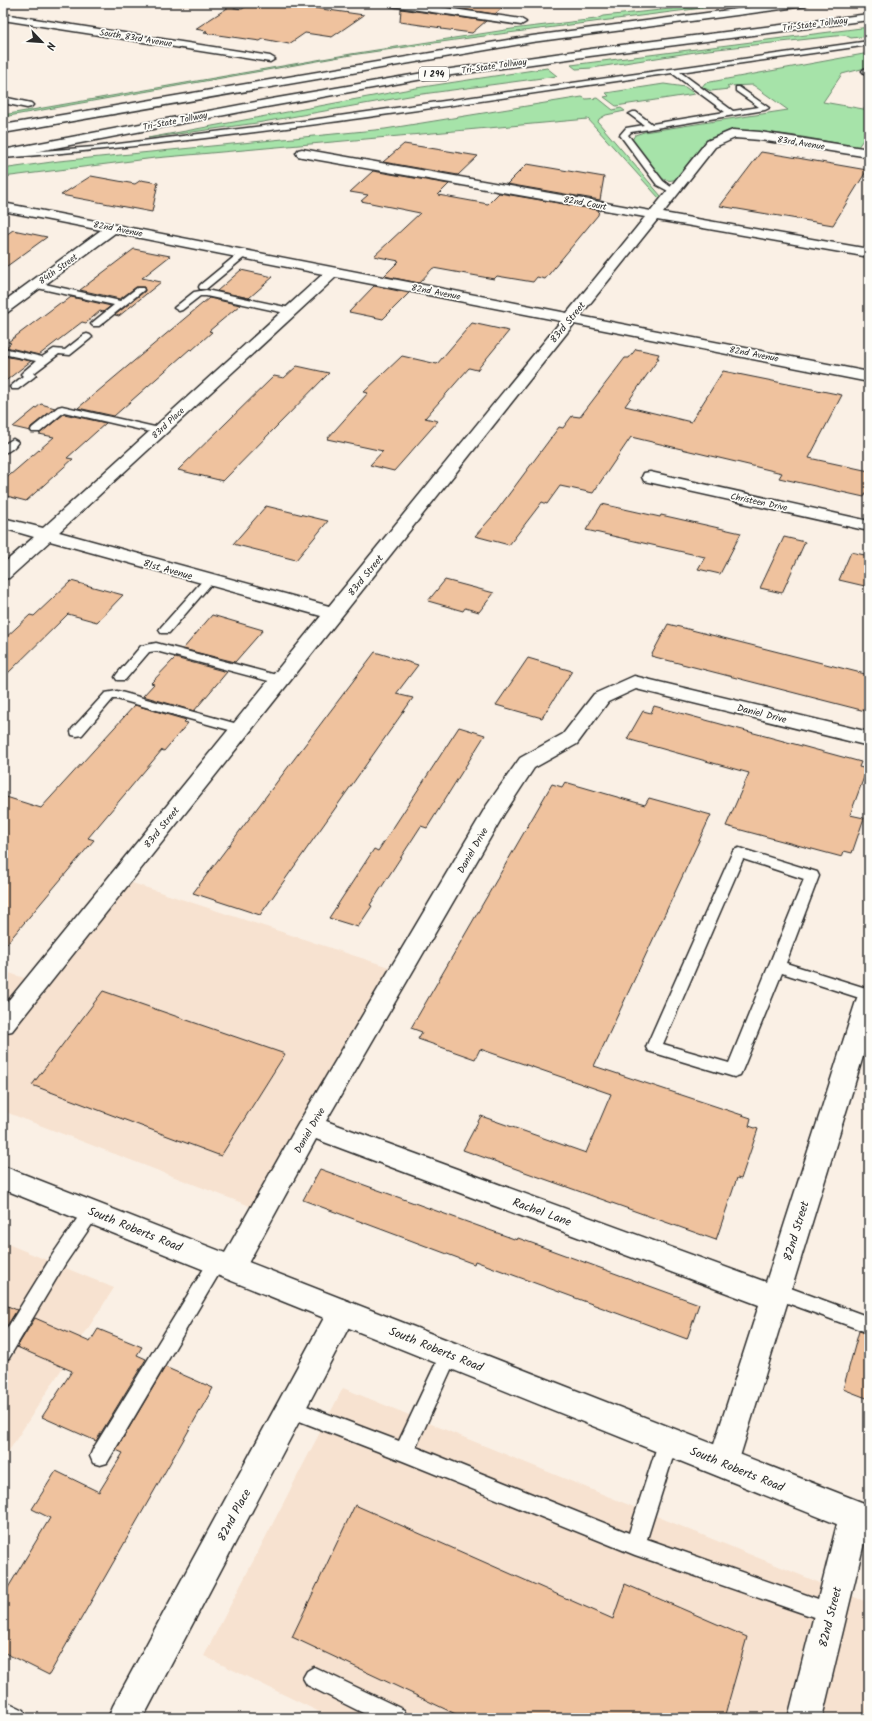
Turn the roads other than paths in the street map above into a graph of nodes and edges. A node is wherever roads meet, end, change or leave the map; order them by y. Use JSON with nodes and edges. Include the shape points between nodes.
{"nodes":[{"id":1,"x":391,"y":3,"type":"edge"},
{"id":2,"x":805,"y":3,"type":"edge"},
{"id":3,"x":3,"y":17,"type":"edge"},
{"id":4,"x":869,"y":17,"type":"edge"},
{"id":5,"x":521,"y":22,"type":"dead end"},
{"id":6,"x":869,"y":43,"type":"edge"},
{"id":7,"x":270,"y":59,"type":"dead end"},
{"id":8,"x":674,"y":71,"type":"junction"},
{"id":9,"x":739,"y":89,"type":"dead end"},
{"id":10,"x":3,"y":100,"type":"edge"},
{"id":11,"x":27,"y":104,"type":"dead end"},
{"id":12,"x":633,"y":114,"type":"dead end"},
{"id":13,"x":732,"y":114,"type":"junction"},
{"id":14,"x":651,"y":127,"type":"junction"},
{"id":15,"x":3,"y":129,"type":"edge"},
{"id":16,"x":733,"y":134,"type":"joint"},
{"id":17,"x":302,"y":153,"type":"dead end"},
{"id":18,"x":869,"y":153,"type":"edge"},
{"id":19,"x":3,"y":155,"type":"edge"},
{"id":20,"x":672,"y":192,"type":"junction"},
{"id":21,"x":3,"y":207,"type":"edge"},
{"id":22,"x":653,"y":215,"type":"junction"},
{"id":23,"x":113,"y":228,"type":"junction"},
{"id":24,"x":869,"y":253,"type":"edge"},
{"id":25,"x":243,"y":254,"type":"junction"},
{"id":26,"x":333,"y":272,"type":"junction"},
{"id":27,"x":36,"y":285,"type":"junction"},
{"id":28,"x":202,"y":287,"type":"dead end"},
{"id":29,"x":140,"y":290,"type":"dead end"},
{"id":30,"x":121,"y":304,"type":"junction"},
{"id":31,"x":178,"y":308,"type":"dead end"},
{"id":32,"x":3,"y":309,"type":"edge"},
{"id":33,"x":290,"y":311,"type":"junction"},
{"id":34,"x":571,"y":318,"type":"junction"},
{"id":35,"x":96,"y":324,"type":"dead end"},
{"id":36,"x":86,"y":337,"type":"dead end"},
{"id":37,"x":3,"y":351,"type":"edge"},
{"id":38,"x":44,"y":360,"type":"junction"},
{"id":39,"x":869,"y":377,"type":"edge"},
{"id":40,"x":15,"y":387,"type":"dead end"},
{"id":41,"x":36,"y":430,"type":"dead end"},
{"id":42,"x":159,"y":431,"type":"junction"},
{"id":43,"x":13,"y":442,"type":"dead end"},
{"id":44,"x":3,"y":450,"type":"edge"},
{"id":45,"x":650,"y":477,"type":"dead end"},
{"id":46,"x":3,"y":523,"type":"edge"},
{"id":47,"x":869,"y":526,"type":"edge"},
{"id":48,"x":46,"y":535,"type":"junction"},
{"id":49,"x":3,"y":574,"type":"edge"},
{"id":50,"x":208,"y":581,"type":"junction"},
{"id":51,"x":333,"y":613,"type":"junction"},
{"id":52,"x":165,"y":630,"type":"dead end"},
{"id":53,"x":121,"y":677,"type":"dead end"},
{"id":54,"x":280,"y":680,"type":"junction"},
{"id":55,"x":240,"y":729,"type":"junction"},
{"id":56,"x":77,"y":732,"type":"dead end"},
{"id":57,"x":869,"y":739,"type":"edge"},
{"id":58,"x":777,"y":966,"type":"junction"},
{"id":59,"x":869,"y":995,"type":"edge"},
{"id":60,"x":869,"y":998,"type":"edge"},
{"id":61,"x":3,"y":1024,"type":"edge"},
{"id":62,"x":310,"y":1126,"type":"junction"},
{"id":63,"x":3,"y":1177,"type":"edge"},
{"id":64,"x":91,"y":1212,"type":"junction"},
{"id":65,"x":224,"y":1264,"type":"junction"},
{"id":66,"x":776,"y":1295,"type":"junction"},
{"id":67,"x":342,"y":1312,"type":"junction"},
{"id":68,"x":869,"y":1325,"type":"edge"},
{"id":69,"x":3,"y":1352,"type":"edge"},
{"id":70,"x":449,"y":1354,"type":"junction"},
{"id":71,"x":291,"y":1409,"type":"junction"},
{"id":72,"x":668,"y":1441,"type":"junction"},
{"id":73,"x":404,"y":1452,"type":"junction"},
{"id":74,"x":100,"y":1456,"type":"dead end"},
{"id":75,"x":723,"y":1463,"type":"junction"},
{"id":76,"x":862,"y":1518,"type":"edge"},
{"id":77,"x":635,"y":1544,"type":"junction"},
{"id":78,"x":831,"y":1614,"type":"junction"},
{"id":79,"x":314,"y":1678,"type":"dead end"},
{"id":80,"x":3,"y":1711,"type":"edge"},
{"id":81,"x":16,"y":1718,"type":"edge"},
{"id":82,"x":126,"y":1718,"type":"edge"},
{"id":83,"x":396,"y":1718,"type":"edge"},
{"id":84,"x":805,"y":1718,"type":"edge"}],
"edges":[{"from":1,"to":5,"type":"main road"},
{"from":2,"to":15,"type":"main road","name":"Tri-State Tollway","number":"I 294","via":[[532,39]]},
{"from":3,"to":7,"type":"main road","name":"South 83rd Avenue"},
{"from":4,"to":19,"type":"main road","name":"Tri-State Tollway","number":"I 294","via":[[425,76],[250,106]]},
{"from":6,"to":8,"type":"lane","name":"Tri-State Tollway","number":"I 294"},
{"from":8,"to":13,"type":"lane"},
{"from":8,"to":19,"type":"lane","name":"Tri-State Tollway","number":"I 294","via":[[311,122],[94,149]]},
{"from":9,"to":13,"type":"lane","via":[[765,108]]},
{"from":10,"to":11,"type":"main road"},
{"from":12,"to":14,"type":"lane"},
{"from":13,"to":14,"type":"lane"},
{"from":14,"to":20,"type":"lane","via":[[629,130],[624,135],[660,183]]},
{"from":16,"to":18,"type":"main road","name":"83rd Avenue"},
{"from":16,"to":20,"type":"main road","name":"83rd Street","via":[[711,144]]},
{"from":17,"to":22,"type":"main road","name":"82nd Court"},
{"from":20,"to":22,"type":"main road","name":"83rd Street"},
{"from":21,"to":23,"type":"main road","name":"82nd Avenue"},
{"from":22,"to":24,"type":"main road","name":"82nd Court"},
{"from":22,"to":34,"type":"main road","name":"83rd Street"},
{"from":23,"to":25,"type":"main road","name":"82nd Avenue"},
{"from":23,"to":27,"type":"main road","name":"84th Street"},
{"from":25,"to":26,"type":"main road","name":"82nd Avenue"},
{"from":25,"to":28,"type":"lane"},
{"from":26,"to":33,"type":"main road","name":"83rd Place"},
{"from":26,"to":34,"type":"main road","name":"82nd Avenue"},
{"from":27,"to":30,"type":"lane"},
{"from":27,"to":32,"type":"main road","name":"84th Street"},
{"from":29,"to":30,"type":"lane"},
{"from":30,"to":35,"type":"lane"},
{"from":31,"to":33,"type":"lane","via":[[197,294],[206,293]]},
{"from":33,"to":42,"type":"main road","name":"83rd Place"},
{"from":34,"to":39,"type":"main road","name":"82nd Avenue"},
{"from":34,"to":51,"type":"main road","name":"83rd Street"},
{"from":36,"to":38,"type":"lane","via":[[67,353],[57,351]]},
{"from":37,"to":38,"type":"lane"},
{"from":38,"to":40,"type":"lane","via":[[26,374],[31,375]]},
{"from":41,"to":42,"type":"lane","via":[[62,408]]},
{"from":42,"to":48,"type":"main road","name":"83rd Place"},
{"from":43,"to":44,"type":"lane"},
{"from":45,"to":47,"type":"main road","name":"Christeen Drive"},
{"from":46,"to":48,"type":"main road","name":"81st Avenue"},
{"from":48,"to":49,"type":"main road","name":"83rd Place"},
{"from":48,"to":50,"type":"main road","name":"81st Avenue"},
{"from":50,"to":51,"type":"main road","name":"81st Avenue"},
{"from":50,"to":52,"type":"lane"},
{"from":51,"to":54,"type":"main road","name":"83rd Street"},
{"from":53,"to":54,"type":"lane","via":[[145,649],[156,647]]},
{"from":54,"to":55,"type":"main road","name":"83rd Street"},
{"from":55,"to":56,"type":"lane","via":[[117,695],[109,696]]},
{"from":55,"to":61,"type":"main road","name":"83rd Street"},
{"from":57,"to":62,"type":"main road","name":"Daniel Drive","via":[[634,682],[601,698],[570,739],[527,763],[491,817]]},
{"from":58,"to":58,"type":"lane","via":[[734,1072],[654,1046],[739,853],[812,876]]},
{"from":58,"to":59,"type":"lane"},
{"from":60,"to":66,"type":"main road","name":"82nd Street"},
{"from":62,"to":65,"type":"main road","name":"Daniel Drive"},
{"from":62,"to":66,"type":"main road","name":"Rachel Lane"},
{"from":63,"to":64,"type":"main road","name":"South Roberts Road"},
{"from":64,"to":65,"type":"main road","name":"South Roberts Road"},
{"from":64,"to":69,"type":"lane"},
{"from":65,"to":67,"type":"main road","name":"South Roberts Road"},
{"from":65,"to":74,"type":"lane"},
{"from":66,"to":68,"type":"lane"},
{"from":66,"to":75,"type":"main road","name":"82nd Street"},
{"from":67,"to":70,"type":"main road","name":"South Roberts Road"},
{"from":67,"to":71,"type":"main road","name":"82nd Place"},
{"from":70,"to":72,"type":"main road","name":"South Roberts Road"},
{"from":70,"to":73,"type":"lane"},
{"from":71,"to":73,"type":"lane"},
{"from":71,"to":82,"type":"main road","name":"82nd Place"},
{"from":72,"to":75,"type":"main road","name":"South Roberts Road"},
{"from":72,"to":77,"type":"lane"},
{"from":73,"to":77,"type":"lane"},
{"from":75,"to":76,"type":"main road","name":"South Roberts Road"},
{"from":76,"to":78,"type":"main road","name":"82nd Street"},
{"from":77,"to":78,"type":"lane"},
{"from":78,"to":84,"type":"main road","name":"82nd Street"},
{"from":79,"to":83,"type":"lane"},
{"from":80,"to":81,"type":"lane"}]}
